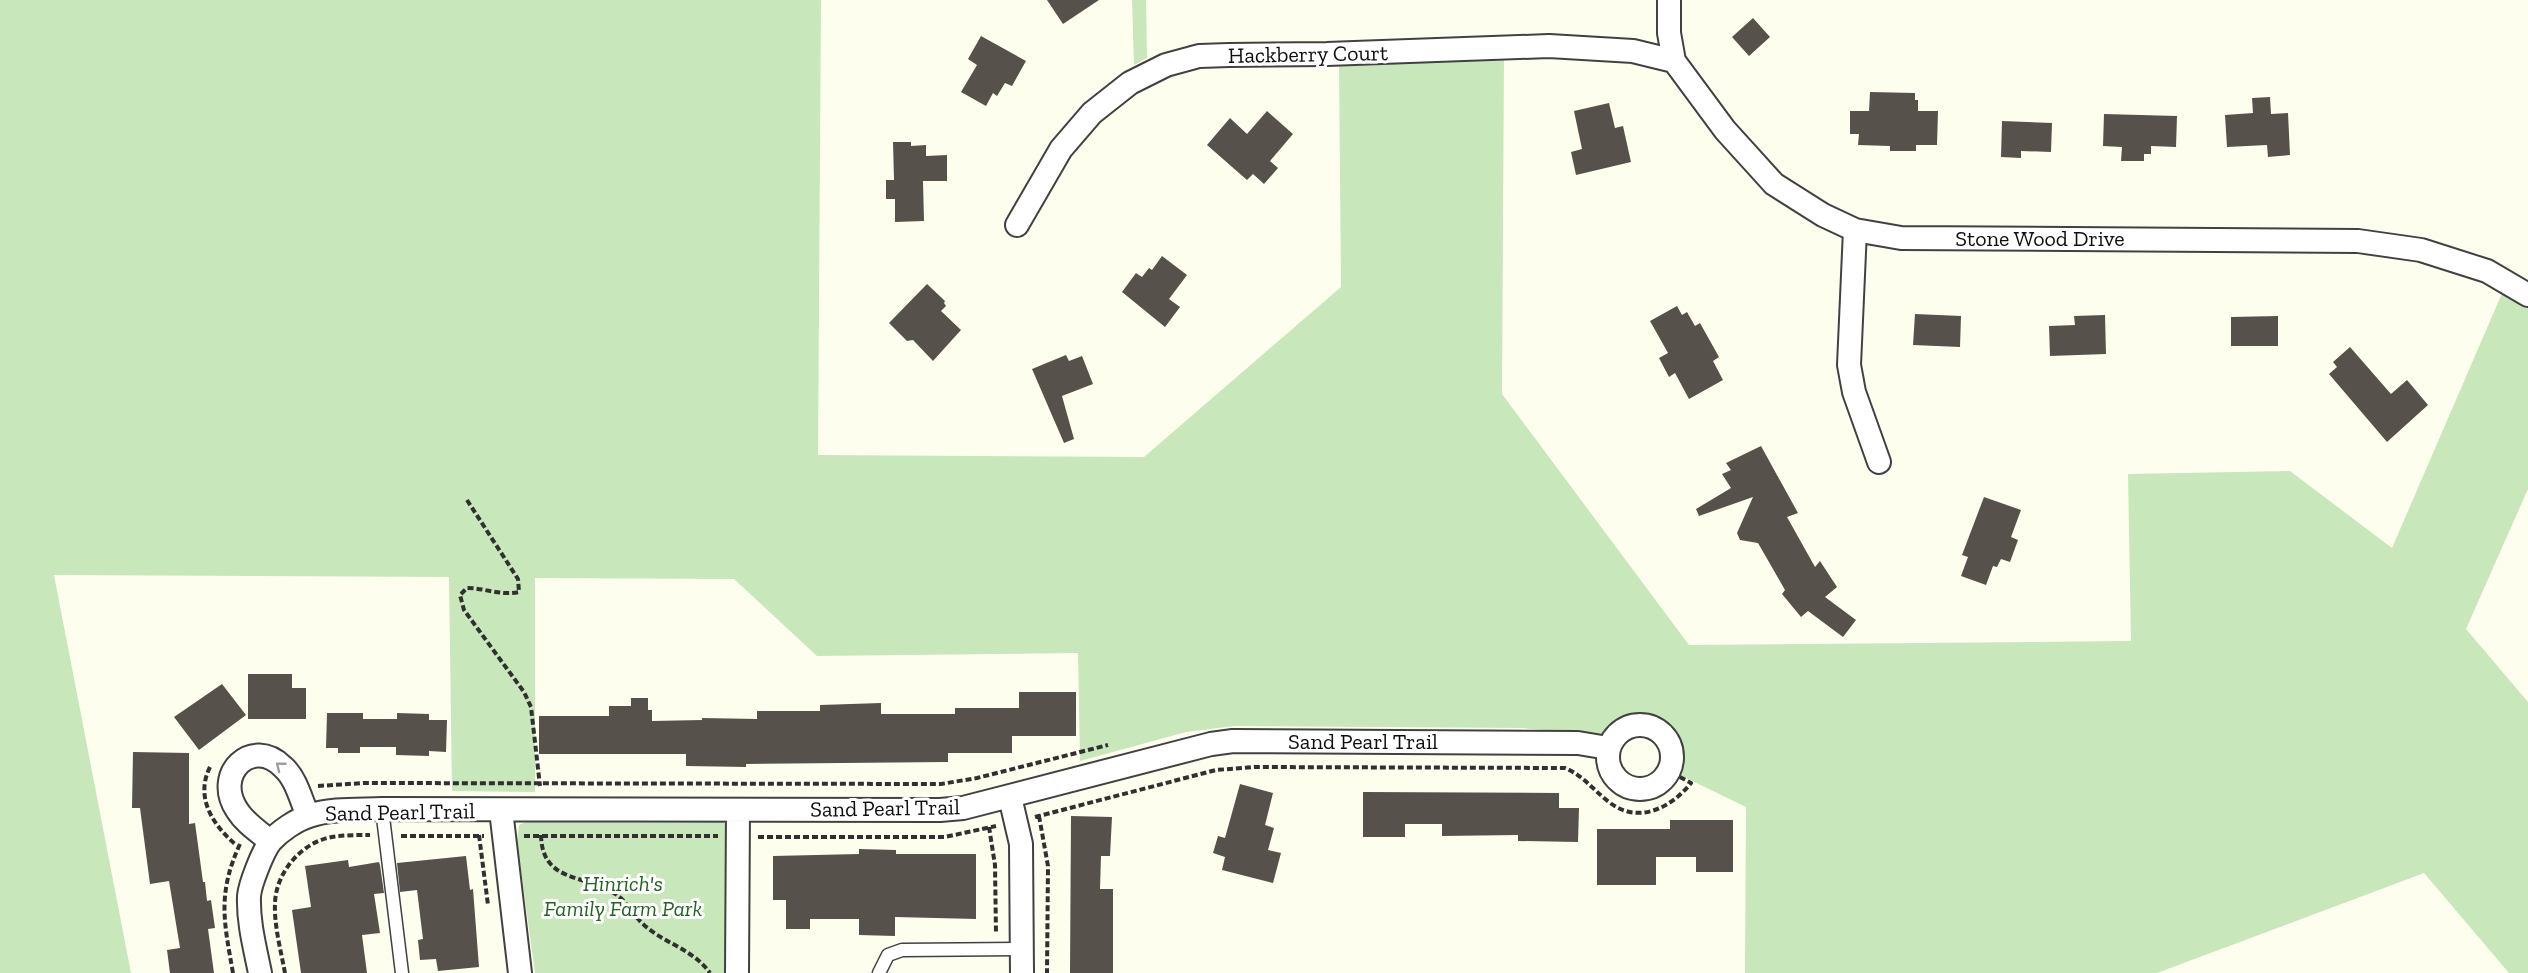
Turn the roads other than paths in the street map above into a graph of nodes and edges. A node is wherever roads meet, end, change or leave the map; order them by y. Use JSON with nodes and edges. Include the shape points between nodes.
{"nodes":[{"id":1,"x":1670,"y":0,"type":"edge"},
{"id":2,"x":1674,"y":62,"type":"junction"},
{"id":3,"x":1017,"y":225,"type":"dead end"},
{"id":4,"x":1856,"y":230,"type":"junction"},
{"id":5,"x":2528,"y":295,"type":"edge"},
{"id":6,"x":1879,"y":462,"type":"dead end"},
{"id":7,"x":1608,"y":748,"type":"dead end"},
{"id":8,"x":1010,"y":797,"type":"junction"},
{"id":9,"x":382,"y":809,"type":"junction"},
{"id":10,"x":501,"y":810,"type":"junction"},
{"id":11,"x":738,"y":811,"type":"junction"},
{"id":12,"x":317,"y":814,"type":"junction"},
{"id":13,"x":266,"y":851,"type":"junction"},
{"id":14,"x":1022,"y":949,"type":"junction"},
{"id":15,"x":260,"y":973,"type":"edge"},
{"id":16,"x":402,"y":973,"type":"edge"},
{"id":17,"x":520,"y":973,"type":"edge"},
{"id":18,"x":737,"y":973,"type":"edge"},
{"id":19,"x":879,"y":973,"type":"edge"},
{"id":20,"x":1022,"y":973,"type":"edge"}],
"edges":[{"from":1,"to":2,"type":"street","name":"Stone Wood Drive","via":[[1669,33]]},
{"from":2,"to":3,"type":"street","name":"Hackberry Court","via":[[1633,51],[1549,46],[1229,55],[1166,65],[1130,83],[1092,112],[1061,149]]},
{"from":2,"to":4,"type":"street","name":"Stone Wood Drive","via":[[1725,130],[1774,184]]},
{"from":4,"to":5,"type":"street","name":"Stone Wood Drive","via":[[1901,238],[2358,241],[2421,250],[2487,271]]},
{"from":4,"to":6,"type":"street","via":[[1849,365],[1854,392]]},
{"from":7,"to":8,"type":"street","name":"Sand Pearl Trail","via":[[1578,743],[1233,741]]},
{"from":8,"to":11,"type":"street","name":"Sand Pearl Trail","via":[[940,810]]},
{"from":8,"to":14,"type":"street","via":[[1021,844]]},
{"from":9,"to":10,"type":"street","name":"Sand Pearl Trail"},
{"from":9,"to":12,"type":"street","name":"Sand Pearl Trail"},
{"from":9,"to":16,"type":"lane"},
{"from":10,"to":11,"type":"street","name":"Sand Pearl Trail"},
{"from":10,"to":17,"type":"street"},
{"from":11,"to":18,"type":"street"},
{"from":12,"to":13,"type":"street","name":"Sand Pearl Trail","via":[[288,827]]},
{"from":12,"to":13,"type":"street","one_way":true,"via":[[279,762],[264,756],[239,762],[230,777],[231,798]]},
{"from":13,"to":15,"type":"street","via":[[249,894]]},
{"from":14,"to":19,"type":"lane","via":[[902,950],[888,955]]},
{"from":14,"to":20,"type":"street"}]}
